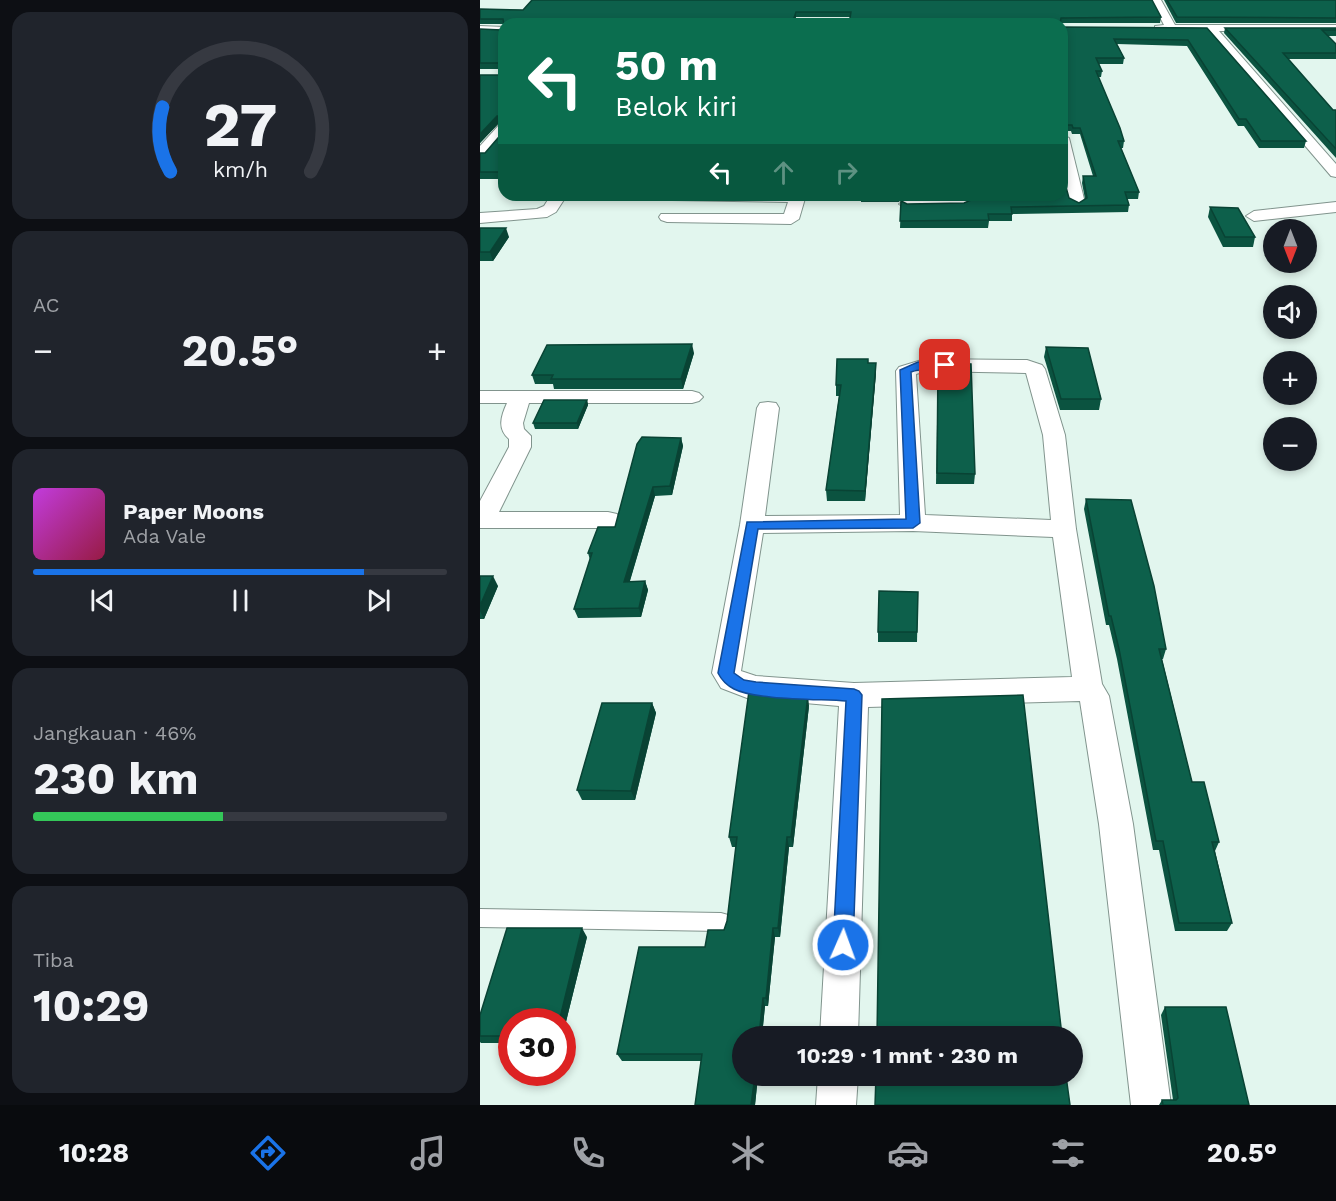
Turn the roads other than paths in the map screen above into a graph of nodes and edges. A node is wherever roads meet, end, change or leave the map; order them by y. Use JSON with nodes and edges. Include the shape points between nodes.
{"nodes":[{"id":1,"x":1156,"y":0,"type":"edge"},
{"id":2,"x":1149,"y":28,"type":"edge"},
{"id":3,"x":1171,"y":28,"type":"junction"},
{"id":4,"x":1210,"y":28,"type":"junction"},
{"id":5,"x":1336,"y":28,"type":"edge"},
{"id":6,"x":480,"y":30,"type":"edge"},
{"id":7,"x":498,"y":30,"type":"edge"},
{"id":8,"x":498,"y":135,"type":"edge"},
{"id":9,"x":480,"y":155,"type":"edge"},
{"id":10,"x":1068,"y":164,"type":"edge"},
{"id":11,"x":1336,"y":172,"type":"edge"},
{"id":12,"x":555,"y":201,"type":"edge"},
{"id":13,"x":796,"y":201,"type":"edge"},
{"id":14,"x":969,"y":201,"type":"edge"},
{"id":15,"x":1077,"y":203,"type":"edge"},
{"id":16,"x":907,"y":204,"type":"edge"},
{"id":17,"x":1336,"y":207,"type":"edge"},
{"id":18,"x":1254,"y":216,"type":"dead end"},
{"id":19,"x":667,"y":217,"type":"dead end"},
{"id":20,"x":480,"y":218,"type":"edge"},
{"id":21,"x":480,"y":397,"type":"edge"},
{"id":22,"x":521,"y":397,"type":"junction"},
{"id":23,"x":692,"y":397,"type":"dead end"},
{"id":24,"x":768,"y":408,"type":"dead end"},
{"id":25,"x":481,"y":520,"type":"edge"},
{"id":26,"x":608,"y":520,"type":"dead end"},
{"id":27,"x":913,"y":523,"type":"junction"},
{"id":28,"x":752,"y":525,"type":"junction"},
{"id":29,"x":1064,"y":530,"type":"junction"},
{"id":30,"x":1088,"y":686,"type":"junction"},
{"id":31,"x":854,"y":695,"type":"junction"},
{"id":32,"x":480,"y":918,"type":"edge"},
{"id":33,"x":721,"y":922,"type":"dead end"},
{"id":34,"x":839,"y":1026,"type":"edge"},
{"id":35,"x":837,"y":1086,"type":"edge"},
{"id":36,"x":836,"y":1105,"type":"edge"},
{"id":37,"x":1151,"y":1105,"type":"edge"}],
"edges":[{"from":1,"to":3,"type":"street"},
{"from":2,"to":3,"type":"street"},
{"from":3,"to":4,"type":"street"},
{"from":4,"to":5,"type":"street"},
{"from":4,"to":11,"type":"street"},
{"from":6,"to":7,"type":"street"},
{"from":8,"to":9,"type":"street"},
{"from":10,"to":15,"type":"street"},
{"from":12,"to":20,"type":"street","via":[[542,214]]},
{"from":13,"to":19,"type":"street","via":[[791,219]]},
{"from":14,"to":16,"type":"street"},
{"from":17,"to":18,"type":"street"},
{"from":21,"to":22,"type":"street"},
{"from":22,"to":23,"type":"street"},
{"from":22,"to":25,"type":"street","via":[[511,425],[520,436],[520,447]]},
{"from":24,"to":28,"type":"street"},
{"from":25,"to":26,"type":"street"},
{"from":27,"to":28,"type":"street"},
{"from":27,"to":29,"type":"street"},
{"from":27,"to":29,"type":"street","via":[[906,370],[925,364],[1026,366],[1036,372],[1054,435]]},
{"from":28,"to":31,"type":"street","via":[[726,673],[729,678],[756,688]]},
{"from":29,"to":30,"type":"street"},
{"from":30,"to":31,"type":"street"},
{"from":30,"to":37,"type":"street","via":[[1094,696],[1116,824]]},
{"from":31,"to":34,"type":"street"},
{"from":32,"to":33,"type":"lane"},
{"from":35,"to":36,"type":"street"}]}
